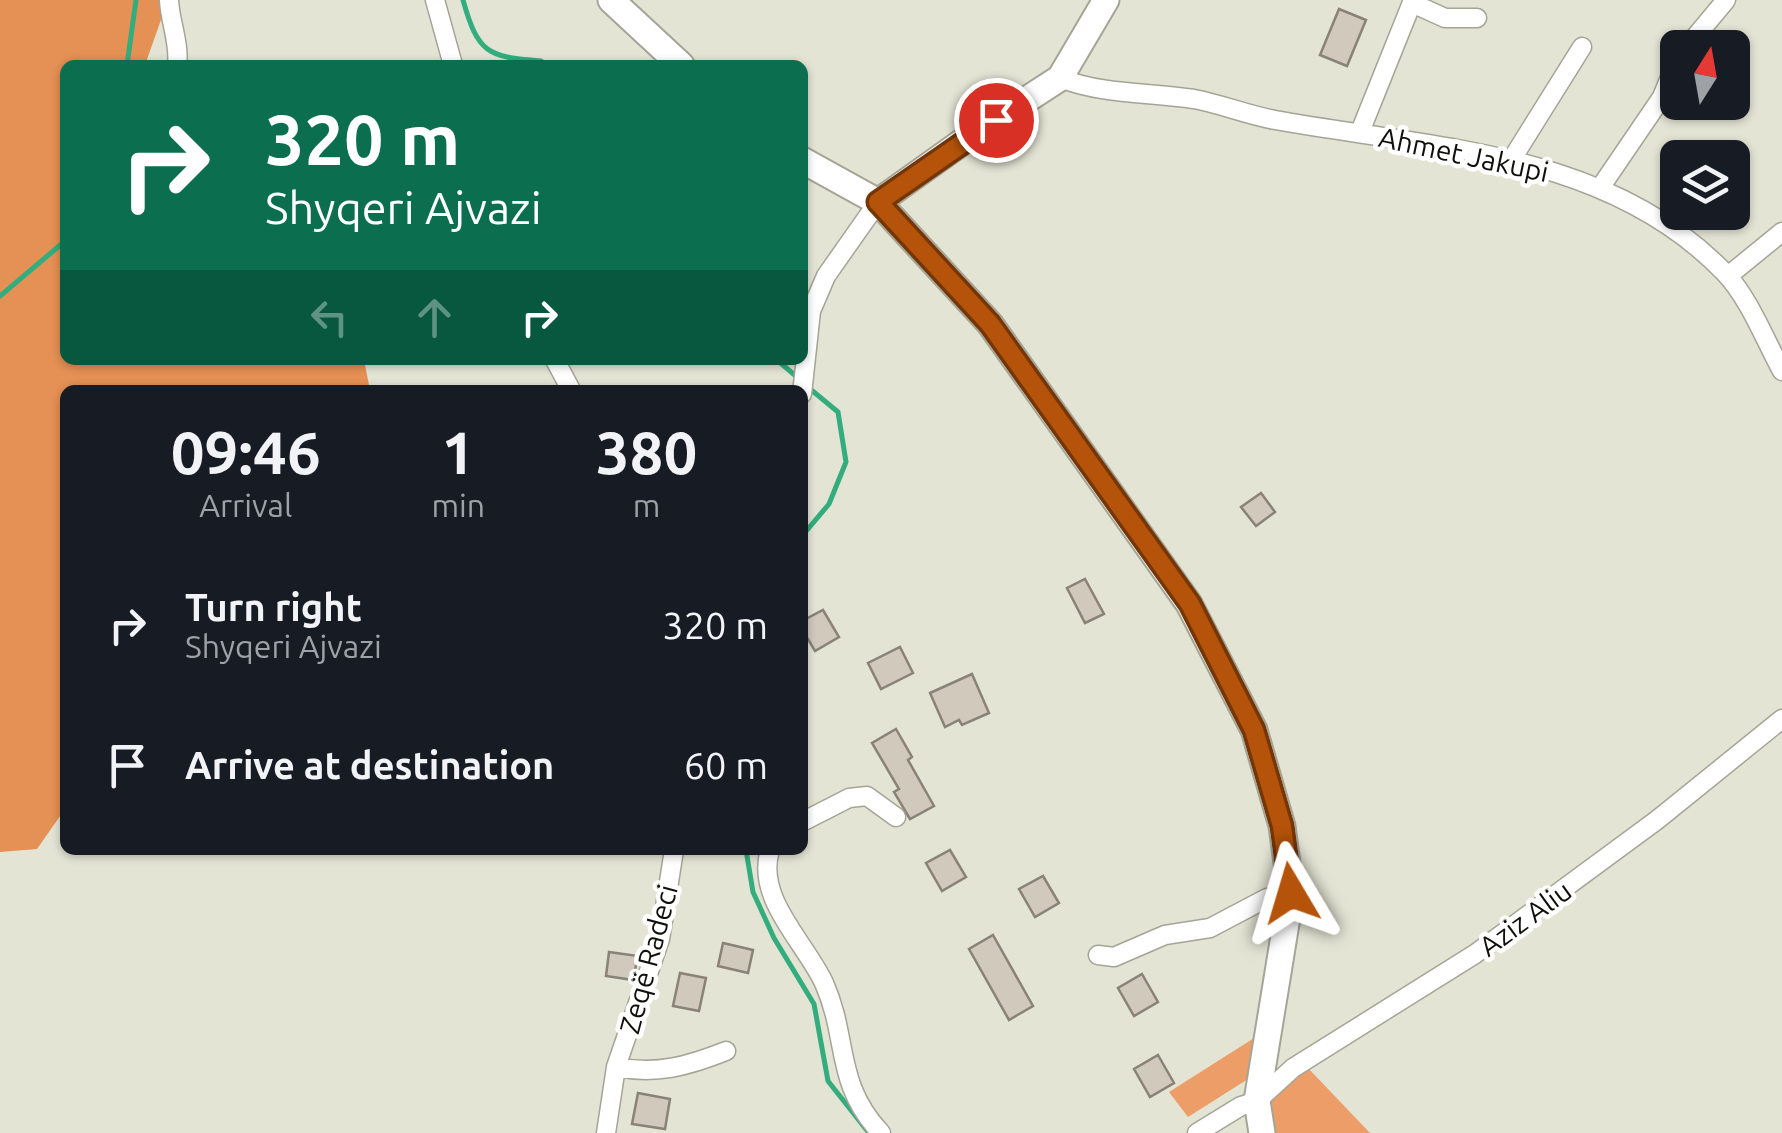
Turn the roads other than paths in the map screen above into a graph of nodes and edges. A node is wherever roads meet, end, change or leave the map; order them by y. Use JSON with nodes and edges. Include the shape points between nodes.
{"nodes":[{"id":1,"x":169,"y":0,"type":"edge"},
{"id":2,"x":434,"y":0,"type":"edge"},
{"id":3,"x":611,"y":0,"type":"edge"},
{"id":4,"x":1106,"y":0,"type":"edge"},
{"id":5,"x":1726,"y":0,"type":"edge"},
{"id":6,"x":1413,"y":1,"type":"edge"},
{"id":7,"x":1477,"y":18,"type":"dead end"},
{"id":8,"x":1701,"y":30,"type":"edge"},
{"id":9,"x":1582,"y":47,"type":"dead end"},
{"id":10,"x":177,"y":60,"type":"edge"},
{"id":11,"x":451,"y":60,"type":"edge"},
{"id":12,"x":675,"y":60,"type":"edge"},
{"id":13,"x":1060,"y":78,"type":"junction"},
{"id":14,"x":1660,"y":100,"type":"edge"},
{"id":15,"x":1360,"y":132,"type":"junction"},
{"id":16,"x":1512,"y":159,"type":"junction"},
{"id":17,"x":808,"y":163,"type":"edge"},
{"id":18,"x":1600,"y":188,"type":"junction"},
{"id":19,"x":878,"y":202,"type":"junction"},
{"id":20,"x":1782,"y":232,"type":"edge"},
{"id":21,"x":1728,"y":276,"type":"junction"},
{"id":22,"x":808,"y":340,"type":"edge"},
{"id":23,"x":1782,"y":371,"type":"edge"},
{"id":24,"x":1782,"y":719,"type":"edge"},
{"id":25,"x":896,"y":817,"type":"dead end"},
{"id":26,"x":808,"y":819,"type":"edge"},
{"id":27,"x":673,"y":855,"type":"edge"},
{"id":28,"x":769,"y":855,"type":"edge"},
{"id":29,"x":1291,"y":893,"type":"junction"},
{"id":30,"x":1098,"y":955,"type":"dead end"},
{"id":31,"x":726,"y":1051,"type":"dead end"},
{"id":32,"x":616,"y":1067,"type":"junction"},
{"id":33,"x":1257,"y":1101,"type":"junction"},
{"id":34,"x":606,"y":1133,"type":"edge"},
{"id":35,"x":881,"y":1133,"type":"edge"},
{"id":36,"x":1197,"y":1133,"type":"edge"},
{"id":37,"x":1262,"y":1133,"type":"edge"}],
"edges":[{"from":1,"to":10,"type":"street"},
{"from":2,"to":11,"type":"street"},
{"from":3,"to":12,"type":"street"},
{"from":4,"to":13,"type":"street"},
{"from":5,"to":8,"type":"street"},
{"from":6,"to":7,"type":"street","name":"Ahmet Jakupi","via":[[1446,18]]},
{"from":6,"to":15,"type":"street","name":"Ahmet Jakupi"},
{"from":9,"to":16,"type":"street"},
{"from":13,"to":15,"type":"street","name":"Ahmet Jakupi","via":[[1090,90],[1196,100],[1272,120]]},
{"from":13,"to":19,"type":"street"},
{"from":14,"to":18,"type":"street"},
{"from":15,"to":16,"type":"street","name":"Ahmet Jakupi"},
{"from":16,"to":18,"type":"street","name":"Ahmet Jakupi"},
{"from":17,"to":19,"type":"street"},
{"from":18,"to":21,"type":"street","name":"Ahmet Jakupi","via":[[1676,228]]},
{"from":19,"to":22,"type":"street","via":[[826,276],[811,311]]},
{"from":19,"to":29,"type":"street","via":[[990,324],[1190,604],[1254,730],[1282,826]]},
{"from":20,"to":21,"type":"street"},
{"from":21,"to":23,"type":"street","name":"Ahmet Jakupi"},
{"from":24,"to":33,"type":"street","name":"Aziz Aliu","via":[[1476,954],[1293,1068]]},
{"from":25,"to":26,"type":"street","via":[[867,796]]},
{"from":27,"to":32,"type":"street","name":"Zeqë Radeci","via":[[660,938]]},
{"from":28,"to":35,"type":"street","via":[[766,878],[824,983],[848,1085]]},
{"from":29,"to":30,"type":"street","via":[[1266,898],[1210,928],[1165,935],[1114,957]]},
{"from":29,"to":33,"type":"street"},
{"from":31,"to":32,"type":"street","name":"Zeqë Radeci","via":[[670,1070]]},
{"from":32,"to":34,"type":"street","name":"Zeqë Radeci"},
{"from":33,"to":36,"type":"street","name":"Aziz Aliu"},
{"from":33,"to":37,"type":"street"}]}
